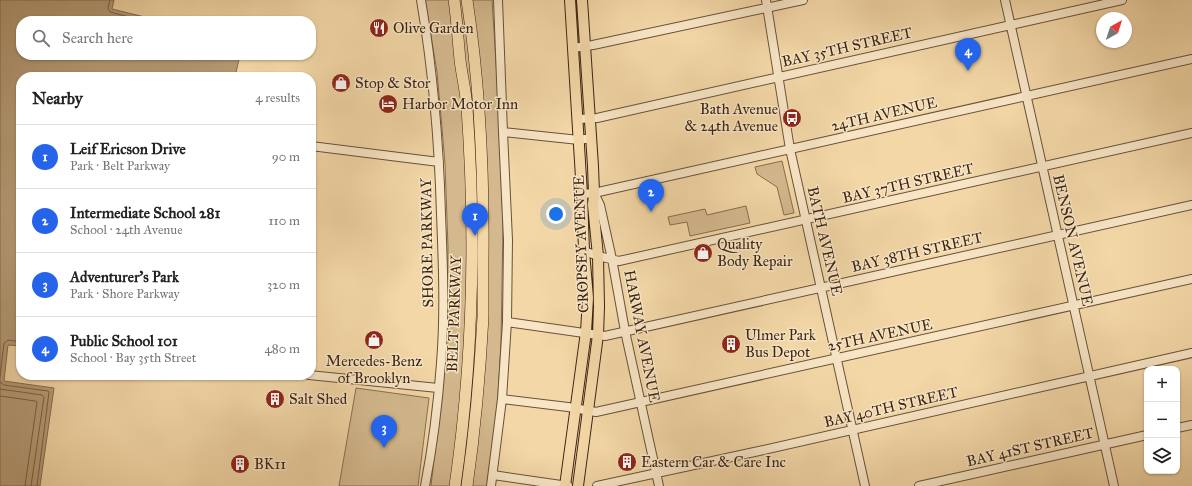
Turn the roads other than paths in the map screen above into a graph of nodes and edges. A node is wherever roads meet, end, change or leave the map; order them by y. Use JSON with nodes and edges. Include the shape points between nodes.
{"nodes":[{"id":1,"x":420,"y":0,"type":"edge"},
{"id":2,"x":448,"y":0,"type":"edge"},
{"id":3,"x":454,"y":0,"type":"edge"},
{"id":4,"x":466,"y":0,"type":"edge"},
{"id":5,"x":472,"y":0,"type":"edge"},
{"id":6,"x":498,"y":0,"type":"edge"},
{"id":7,"x":570,"y":0,"type":"edge"},
{"id":8,"x":582,"y":0,"type":"edge"},
{"id":9,"x":803,"y":0,"type":"edge"},
{"id":10,"x":1005,"y":0,"type":"edge"},
{"id":11,"x":1122,"y":0,"type":"edge"},
{"id":12,"x":767,"y":4,"type":"edge"},
{"id":13,"x":1011,"y":25,"type":"junction"},
{"id":14,"x":584,"y":47,"type":"junction"},
{"id":15,"x":574,"y":48,"type":"junction"},
{"id":16,"x":1192,"y":59,"type":"edge"},
{"id":17,"x":460,"y":61,"type":"junction"},
{"id":18,"x":476,"y":66,"type":"junction"},
{"id":19,"x":778,"y":77,"type":"junction"},
{"id":20,"x":1027,"y":96,"type":"junction"},
{"id":21,"x":590,"y":118,"type":"junction"},
{"id":22,"x":578,"y":119,"type":"junction"},
{"id":23,"x":503,"y":132,"type":"junction"},
{"id":24,"x":1192,"y":133,"type":"edge"},
{"id":25,"x":591,"y":138,"type":"junction"},
{"id":26,"x":579,"y":140,"type":"junction"},
{"id":27,"x":316,"y":147,"type":"edge"},
{"id":28,"x":790,"y":149,"type":"junction"},
{"id":29,"x":439,"y":162,"type":"junction"},
{"id":30,"x":1042,"y":167,"type":"junction"},
{"id":31,"x":594,"y":193,"type":"junction"},
{"id":32,"x":582,"y":194,"type":"junction"},
{"id":33,"x":1192,"y":205,"type":"edge"},
{"id":34,"x":806,"y":220,"type":"junction"},
{"id":35,"x":1058,"y":235,"type":"junction"},
{"id":36,"x":584,"y":251,"type":"junction"},
{"id":37,"x":598,"y":256,"type":"junction"},
{"id":38,"x":612,"y":259,"type":"junction"},
{"id":39,"x":1192,"y":279,"type":"edge"},
{"id":40,"x":821,"y":288,"type":"junction"},
{"id":41,"x":1074,"y":306,"type":"junction"},
{"id":42,"x":507,"y":322,"type":"junction"},
{"id":43,"x":625,"y":331,"type":"junction"},
{"id":44,"x":586,"y":332,"type":"junction"},
{"id":45,"x":598,"y":335,"type":"junction"},
{"id":46,"x":1192,"y":353,"type":"edge"},
{"id":47,"x":837,"y":358,"type":"junction"},
{"id":48,"x":316,"y":376,"type":"edge"},
{"id":49,"x":1089,"y":377,"type":"junction"},
{"id":50,"x":438,"y":388,"type":"junction"},
{"id":51,"x":502,"y":399,"type":"junction"},
{"id":52,"x":641,"y":402,"type":"junction"},
{"id":53,"x":576,"y":409,"type":"junction"},
{"id":54,"x":588,"y":411,"type":"junction"},
{"id":55,"x":1192,"y":425,"type":"edge"},
{"id":56,"x":1180,"y":427,"type":"edge"},
{"id":57,"x":853,"y":429,"type":"junction"},
{"id":58,"x":1144,"y":436,"type":"edge"},
{"id":59,"x":1105,"y":445,"type":"junction"},
{"id":60,"x":656,"y":473,"type":"junction"},
{"id":61,"x":493,"y":475,"type":"junction"},
{"id":62,"x":425,"y":486,"type":"edge"},
{"id":63,"x":455,"y":486,"type":"edge"},
{"id":64,"x":467,"y":486,"type":"edge"},
{"id":65,"x":491,"y":486,"type":"edge"},
{"id":66,"x":566,"y":486,"type":"edge"},
{"id":67,"x":578,"y":486,"type":"edge"},
{"id":68,"x":596,"y":486,"type":"edge"},
{"id":69,"x":659,"y":486,"type":"edge"},
{"id":70,"x":866,"y":486,"type":"edge"},
{"id":71,"x":919,"y":486,"type":"edge"},
{"id":72,"x":1114,"y":486,"type":"edge"}],
"edges":[{"from":1,"to":29,"type":"street","name":"SHORE PARKWAY","via":[[432,72]]},
{"from":2,"to":17,"type":"highway"},
{"from":3,"to":17,"type":"highway","name":"BELT PARKWAY"},
{"from":4,"to":18,"type":"highway","name":"BELT PARKWAY"},
{"from":5,"to":18,"type":"highway"},
{"from":6,"to":23,"type":"street"},
{"from":7,"to":15,"type":"main road","name":"CROPSEY AVENUE"},
{"from":8,"to":14,"type":"main road","name":"CROPSEY AVENUE"},
{"from":9,"to":12,"type":"street"},
{"from":10,"to":13,"type":"street","name":"BENSON AVENUE"},
{"from":11,"to":13,"type":"street","name":"BAY 35TH STREET"},
{"from":12,"to":14,"type":"street"},
{"from":12,"to":19,"type":"street","name":"BATH AVENUE"},
{"from":13,"to":19,"type":"street","name":"BAY 35TH STREET"},
{"from":13,"to":20,"type":"street","name":"BENSON AVENUE"},
{"from":14,"to":15,"type":"street"},
{"from":14,"to":21,"type":"main road","name":"CROPSEY AVENUE"},
{"from":15,"to":22,"type":"main road","name":"CROPSEY AVENUE"},
{"from":16,"to":20,"type":"street","name":"24TH AVENUE"},
{"from":17,"to":63,"type":"highway","name":"BELT PARKWAY","via":[[467,106],[472,237],[467,374]]},
{"from":18,"to":64,"type":"highway","name":"BELT PARKWAY","via":[[482,148],[483,316],[477,405]]},
{"from":19,"to":21,"type":"street","name":"BAY 35TH STREET"},
{"from":19,"to":28,"type":"street","name":"BATH AVENUE"},
{"from":20,"to":28,"type":"street","name":"24TH AVENUE"},
{"from":20,"to":30,"type":"street","name":"BENSON AVENUE"},
{"from":21,"to":22,"type":"street","name":"BAY 35TH STREET"},
{"from":21,"to":25,"type":"main road","name":"CROPSEY AVENUE"},
{"from":22,"to":26,"type":"main road","name":"CROPSEY AVENUE"},
{"from":23,"to":26,"type":"street"},
{"from":23,"to":42,"type":"street","via":[[508,240]]},
{"from":24,"to":30,"type":"street","name":"BAY 37TH STREET"},
{"from":25,"to":26,"type":"street"},
{"from":25,"to":31,"type":"main road","name":"CROPSEY AVENUE"},
{"from":26,"to":32,"type":"main road","name":"CROPSEY AVENUE"},
{"from":27,"to":29,"type":"street"},
{"from":28,"to":31,"type":"street","name":"24TH AVENUE"},
{"from":28,"to":34,"type":"street","name":"BATH AVENUE"},
{"from":29,"to":50,"type":"street","name":"SHORE PARKWAY","via":[[442,297]]},
{"from":30,"to":34,"type":"street","name":"BAY 37TH STREET"},
{"from":30,"to":35,"type":"street","name":"BENSON AVENUE"},
{"from":31,"to":32,"type":"street","name":"24TH AVENUE"},
{"from":31,"to":37,"type":"main road","name":"CROPSEY AVENUE"},
{"from":31,"to":38,"type":"street","name":"HARWAY AVENUE","via":[[600,205]]},
{"from":32,"to":36,"type":"main road","name":"CROPSEY AVENUE"},
{"from":33,"to":35,"type":"street","name":"BAY 38TH STREET"},
{"from":34,"to":38,"type":"street","name":"BAY 37TH STREET","via":[[619,260]]},
{"from":34,"to":40,"type":"street","name":"BATH AVENUE"},
{"from":35,"to":40,"type":"street","name":"BAY 38TH STREET"},
{"from":35,"to":41,"type":"street","name":"BENSON AVENUE"},
{"from":36,"to":37,"type":"street","name":"BAY 37TH STREET"},
{"from":36,"to":44,"type":"main road","name":"CROPSEY AVENUE","via":[[588,298]]},
{"from":37,"to":38,"type":"street","name":"BAY 37TH STREET"},
{"from":37,"to":45,"type":"main road","name":"CROPSEY AVENUE"},
{"from":38,"to":43,"type":"street","name":"HARWAY AVENUE"},
{"from":39,"to":41,"type":"street","name":"25TH AVENUE"},
{"from":40,"to":43,"type":"street","name":"BAY 38TH STREET"},
{"from":40,"to":47,"type":"street","name":"BATH AVENUE"},
{"from":41,"to":47,"type":"street","name":"25TH AVENUE"},
{"from":41,"to":49,"type":"street","name":"BENSON AVENUE"},
{"from":42,"to":44,"type":"street","name":"BAY 38TH STREET"},
{"from":42,"to":51,"type":"street"},
{"from":43,"to":45,"type":"street","name":"BAY 38TH STREET","via":[[606,336]]},
{"from":43,"to":52,"type":"street","name":"HARWAY AVENUE"},
{"from":44,"to":45,"type":"street","name":"BAY 38TH STREET"},
{"from":44,"to":53,"type":"main road","name":"CROPSEY AVENUE"},
{"from":45,"to":54,"type":"main road","name":"CROPSEY AVENUE"},
{"from":46,"to":49,"type":"street","name":"BAY 40TH STREET"},
{"from":47,"to":52,"type":"street","name":"25TH AVENUE"},
{"from":47,"to":57,"type":"street","name":"BATH AVENUE"},
{"from":48,"to":50,"type":"street"},
{"from":49,"to":57,"type":"street","name":"BAY 40TH STREET"},
{"from":49,"to":59,"type":"street","name":"BENSON AVENUE"},
{"from":50,"to":62,"type":"street","name":"SHORE PARKWAY","via":[[431,456]]},
{"from":51,"to":53,"type":"street","name":"25TH AVENUE"},
{"from":51,"to":61,"type":"street"},
{"from":52,"to":54,"type":"street","name":"25TH AVENUE","via":[[596,412]]},
{"from":52,"to":60,"type":"street","name":"HARWAY AVENUE"},
{"from":53,"to":54,"type":"street","name":"25TH AVENUE"},
{"from":53,"to":66,"type":"main road","name":"CROPSEY AVENUE"},
{"from":54,"to":67,"type":"main road","name":"CROPSEY AVENUE"},
{"from":55,"to":56,"type":"street"},
{"from":57,"to":60,"type":"street","name":"BAY 40TH STREET"},
{"from":57,"to":70,"type":"street","name":"BATH AVENUE"},
{"from":58,"to":59,"type":"street","name":"BAY 41ST STREET"},
{"from":59,"to":71,"type":"street","name":"BAY 41ST STREET"},
{"from":59,"to":72,"type":"street","name":"BENSON AVENUE"},
{"from":60,"to":68,"type":"street","name":"BAY 40TH STREET"},
{"from":60,"to":69,"type":"street","name":"HARWAY AVENUE"},
{"from":61,"to":65,"type":"street"},
{"from":61,"to":66,"type":"street"}]}
